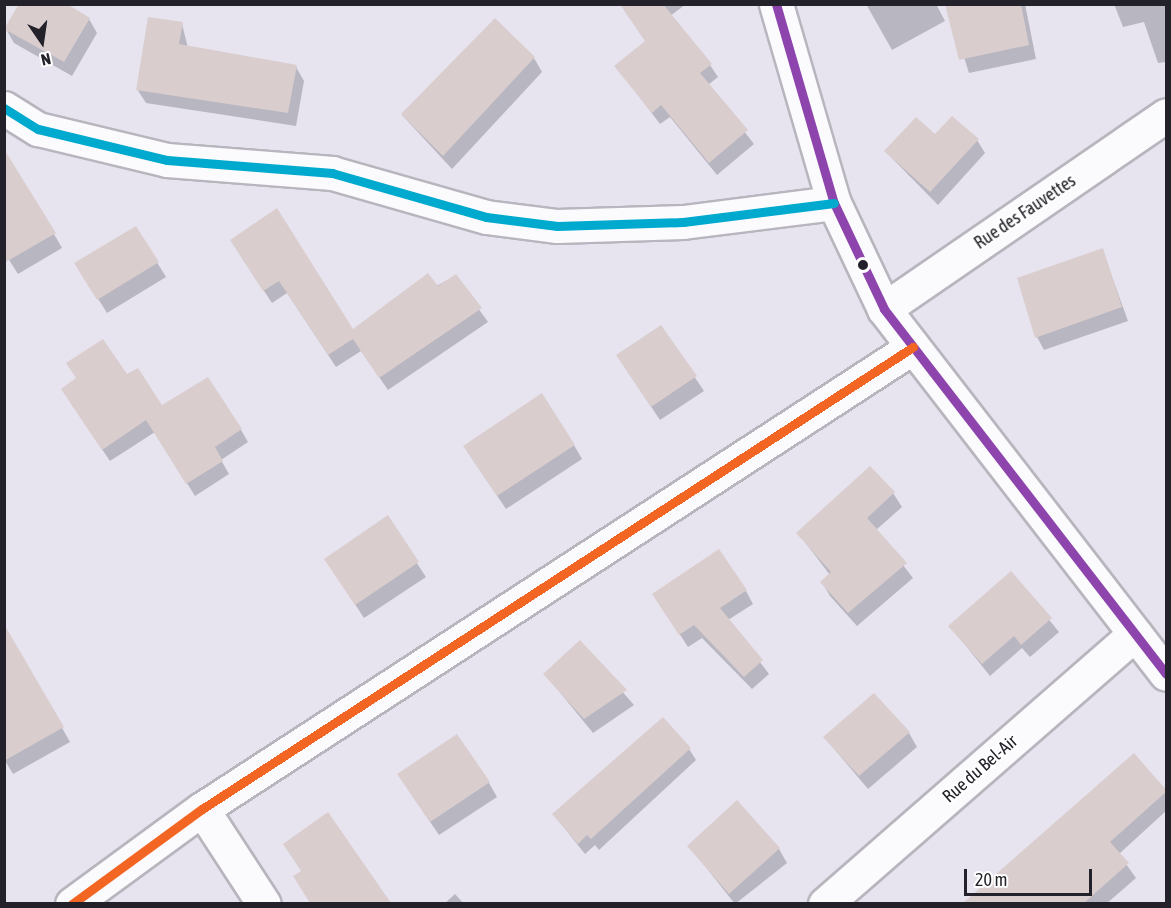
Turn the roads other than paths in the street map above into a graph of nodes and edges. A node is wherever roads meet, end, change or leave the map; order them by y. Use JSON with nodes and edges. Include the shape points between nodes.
{"nodes":[{"id":1,"x":776,"y":4,"type":"edge"},
{"id":2,"x":4,"y":108,"type":"edge"},
{"id":3,"x":1167,"y":114,"type":"edge"},
{"id":4,"x":834,"y":202,"type":"junction"},
{"id":5,"x":884,"y":309,"type":"junction"},
{"id":6,"x":914,"y":347,"type":"junction"},
{"id":7,"x":1135,"y":634,"type":"junction"},
{"id":8,"x":1167,"y":674,"type":"edge"},
{"id":9,"x":202,"y":809,"type":"junction"},
{"id":10,"x":72,"y":903,"type":"edge"},
{"id":11,"x":264,"y":903,"type":"edge"},
{"id":12,"x":825,"y":903,"type":"edge"}],
"edges":[{"from":1,"to":4,"type":"street"},
{"from":2,"to":4,"type":"street","via":[[38,129],[167,160],[332,173],[486,217],[556,226],[683,222]]},
{"from":3,"to":5,"type":"street","name":"Rue des Fauvettes"},
{"from":4,"to":5,"type":"street"},
{"from":5,"to":6,"type":"street"},
{"from":6,"to":7,"type":"street"},
{"from":6,"to":9,"type":"street"},
{"from":7,"to":8,"type":"street"},
{"from":7,"to":12,"type":"street","name":"Rue du Bel-Air"},
{"from":9,"to":10,"type":"street"},
{"from":9,"to":11,"type":"street"}]}
